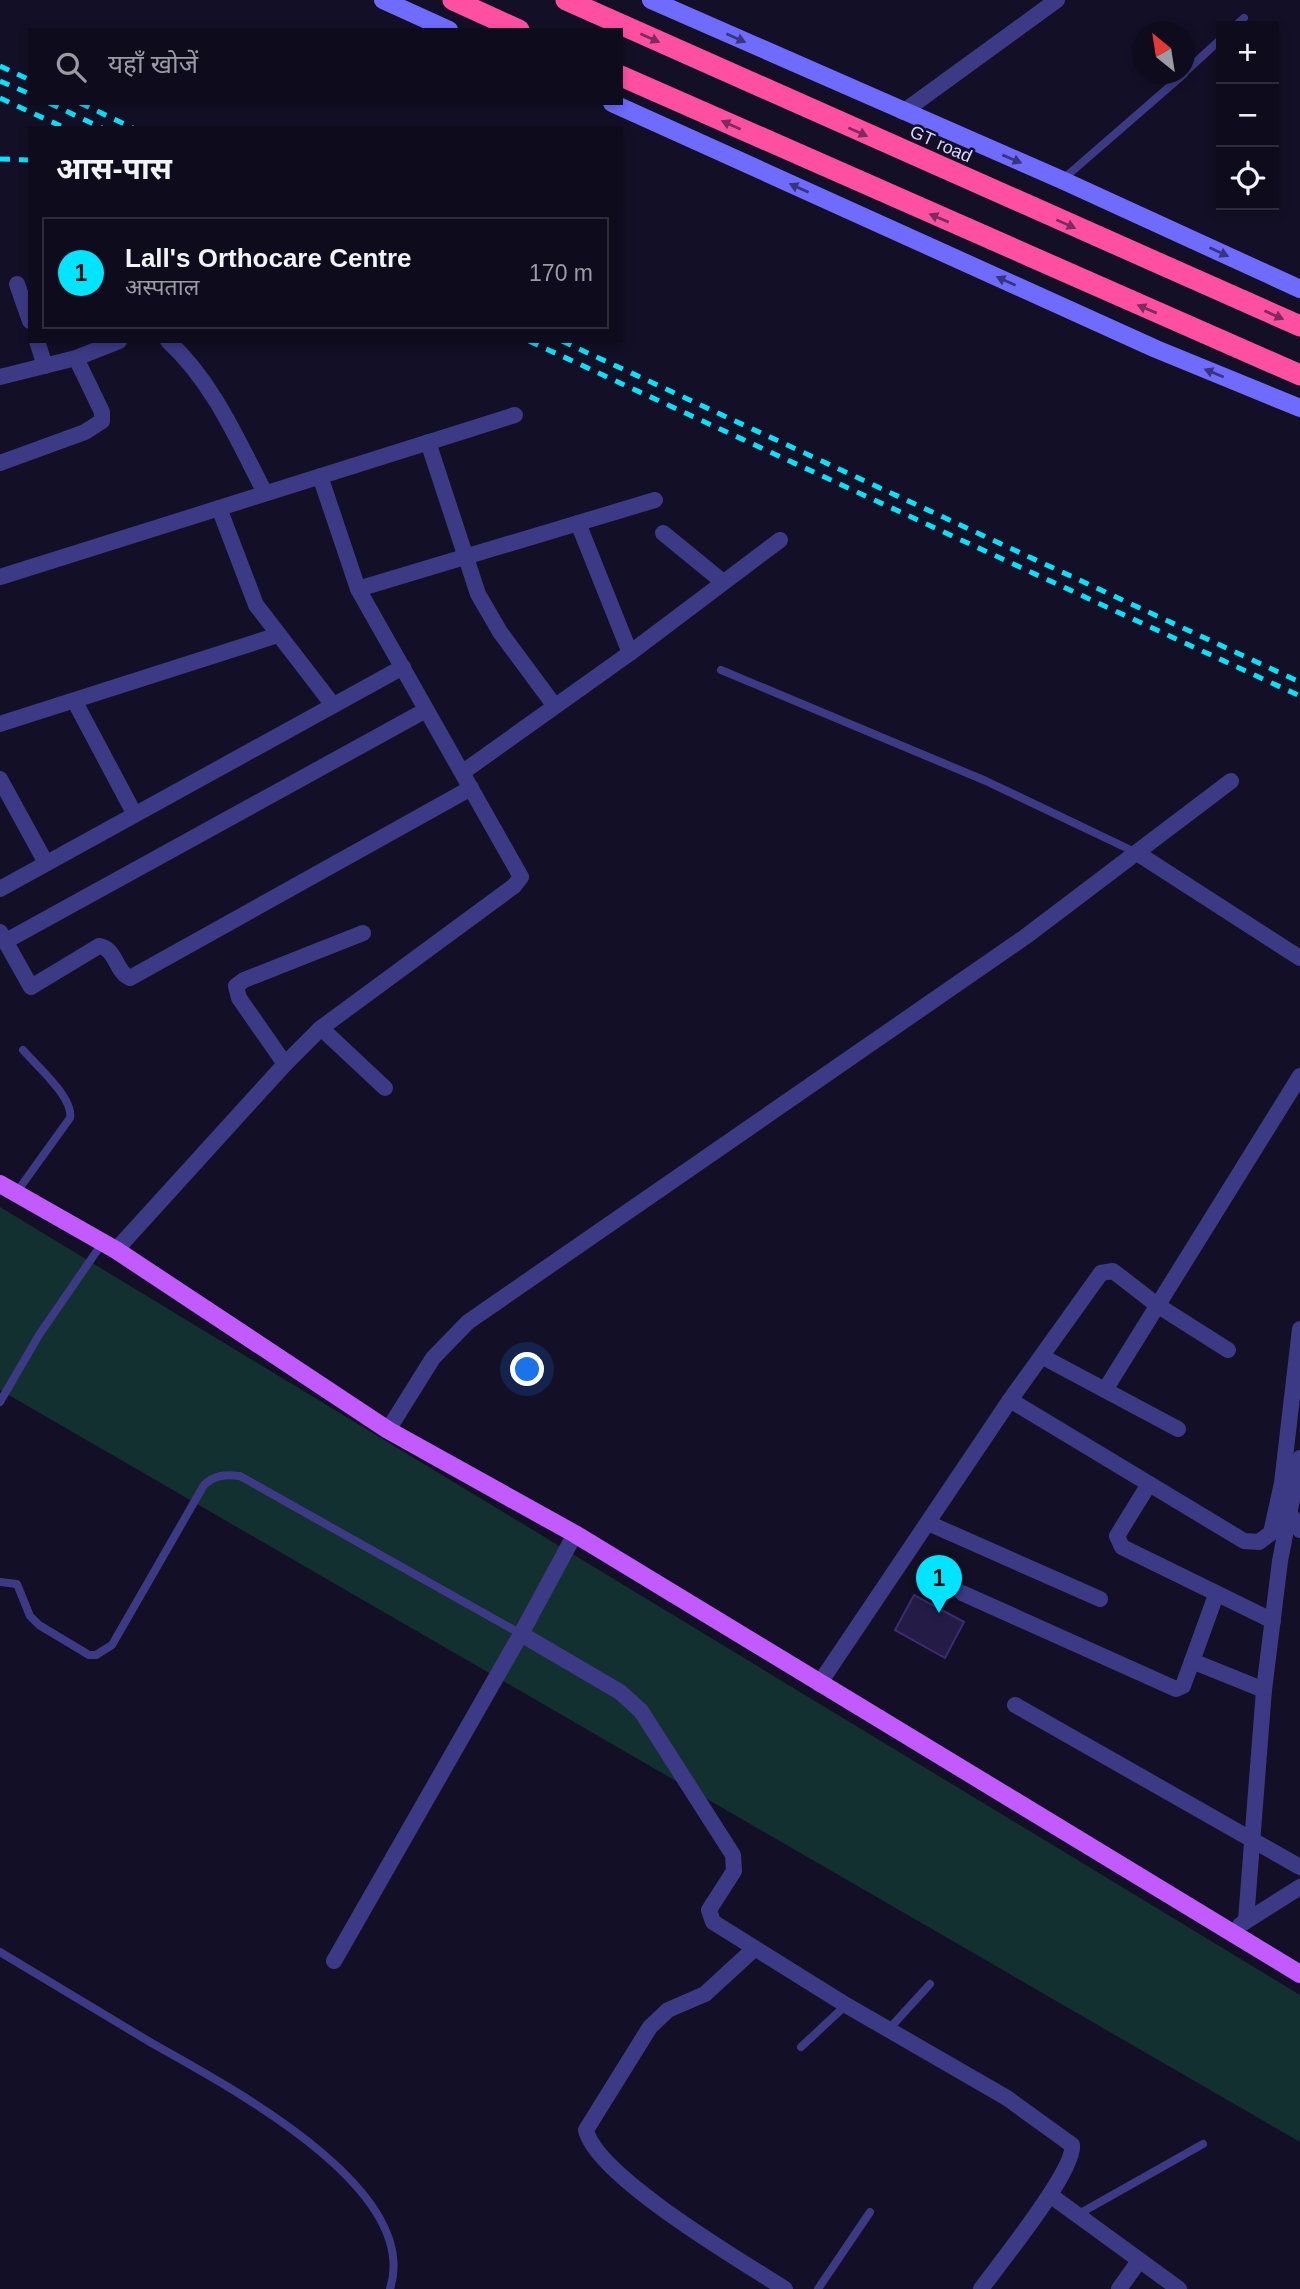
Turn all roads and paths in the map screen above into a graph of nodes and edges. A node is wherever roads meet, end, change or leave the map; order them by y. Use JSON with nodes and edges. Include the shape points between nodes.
{"nodes":[{"id":1,"x":383,"y":0,"type":"edge"},
{"id":2,"x":453,"y":0,"type":"edge"},
{"id":3,"x":566,"y":0,"type":"edge"},
{"id":4,"x":651,"y":0,"type":"edge"},
{"id":5,"x":1057,"y":0,"type":"edge"},
{"id":6,"x":1244,"y":18,"type":"dead end"},
{"id":7,"x":1241,"y":21,"type":"edge"},
{"id":8,"x":445,"y":28,"type":"edge"},
{"id":9,"x":515,"y":28,"type":"edge"},
{"id":10,"x":1216,"y":44,"type":"edge"},
{"id":11,"x":1195,"y":63,"type":"edge"},
{"id":12,"x":623,"y":77,"type":"edge"},
{"id":13,"x":1171,"y":84,"type":"edge"},
{"id":14,"x":616,"y":105,"type":"edge"},
{"id":15,"x":903,"y":112,"type":"junction"},
{"id":16,"x":1062,"y":180,"type":"junction"},
{"id":17,"x":17,"y":284,"type":"dead end"},
{"id":18,"x":1300,"y":289,"type":"edge"},
{"id":19,"x":28,"y":315,"type":"edge"},
{"id":20,"x":1300,"y":326,"type":"edge"},
{"id":21,"x":38,"y":343,"type":"edge"},
{"id":22,"x":114,"y":343,"type":"edge"},
{"id":23,"x":170,"y":343,"type":"edge"},
{"id":24,"x":76,"y":358,"type":"junction"},
{"id":25,"x":45,"y":366,"type":"junction"},
{"id":26,"x":1300,"y":375,"type":"edge"},
{"id":27,"x":0,"y":377,"type":"edge"},
{"id":28,"x":1300,"y":408,"type":"edge"},
{"id":29,"x":515,"y":415,"type":"dead end"},
{"id":30,"x":428,"y":442,"type":"junction"},
{"id":31,"x":0,"y":463,"type":"edge"},
{"id":32,"x":320,"y":476,"type":"junction"},
{"id":33,"x":265,"y":493,"type":"junction"},
{"id":34,"x":655,"y":500,"type":"dead end"},
{"id":35,"x":219,"y":508,"type":"junction"},
{"id":36,"x":578,"y":523,"type":"junction"},
{"id":37,"x":663,"y":533,"type":"dead end"},
{"id":38,"x":780,"y":540,"type":"dead end"},
{"id":39,"x":464,"y":556,"type":"junction"},
{"id":40,"x":0,"y":577,"type":"edge"},
{"id":41,"x":723,"y":582,"type":"junction"},
{"id":42,"x":358,"y":589,"type":"junction"},
{"id":43,"x":278,"y":635,"type":"junction"},
{"id":44,"x":630,"y":653,"type":"junction"},
{"id":45,"x":403,"y":667,"type":"junction"},
{"id":46,"x":722,"y":670,"type":"dead end"},
{"id":47,"x":75,"y":702,"type":"junction"},
{"id":48,"x":334,"y":705,"type":"junction"},
{"id":49,"x":554,"y":705,"type":"junction"},
{"id":50,"x":426,"y":710,"type":"junction"},
{"id":51,"x":0,"y":724,"type":"edge"},
{"id":52,"x":463,"y":772,"type":"junction"},
{"id":53,"x":0,"y":779,"type":"edge"},
{"id":54,"x":1231,"y":781,"type":"dead end"},
{"id":55,"x":471,"y":788,"type":"junction"},
{"id":56,"x":134,"y":813,"type":"junction"},
{"id":57,"x":1137,"y":853,"type":"junction"},
{"id":58,"x":47,"y":863,"type":"junction"},
{"id":59,"x":0,"y":889,"type":"edge"},
{"id":60,"x":363,"y":933,"type":"dead end"},
{"id":61,"x":3,"y":936,"type":"edge"},
{"id":62,"x":1300,"y":958,"type":"edge"},
{"id":63,"x":321,"y":1028,"type":"junction"},
{"id":64,"x":23,"y":1049,"type":"dead end"},
{"id":65,"x":285,"y":1064,"type":"junction"},
{"id":66,"x":1300,"y":1076,"type":"edge"},
{"id":67,"x":385,"y":1088,"type":"dead end"},
{"id":68,"x":8,"y":1188,"type":"edge"},
{"id":69,"x":109,"y":1246,"type":"junction"},
{"id":70,"x":1157,"y":1305,"type":"junction"},
{"id":71,"x":1300,"y":1329,"type":"edge"},
{"id":72,"x":1227,"y":1350,"type":"dead end"},
{"id":73,"x":1043,"y":1357,"type":"junction"},
{"id":74,"x":1105,"y":1391,"type":"junction"},
{"id":75,"x":1010,"y":1400,"type":"junction"},
{"id":76,"x":0,"y":1402,"type":"edge"},
{"id":77,"x":1178,"y":1429,"type":"dead end"},
{"id":78,"x":388,"y":1430,"type":"junction"},
{"id":79,"x":1300,"y":1458,"type":"edge"},
{"id":80,"x":1149,"y":1485,"type":"junction"},
{"id":81,"x":1289,"y":1512,"type":"junction"},
{"id":82,"x":928,"y":1523,"type":"junction"},
{"id":83,"x":1300,"y":1530,"type":"edge"},
{"id":84,"x":575,"y":1534,"type":"junction"},
{"id":85,"x":0,"y":1582,"type":"edge"},
{"id":86,"x":962,"y":1594,"type":"dead end"},
{"id":87,"x":1216,"y":1595,"type":"junction"},
{"id":88,"x":1100,"y":1599,"type":"dead end"},
{"id":89,"x":1273,"y":1621,"type":"junction"},
{"id":90,"x":521,"y":1634,"type":"junction"},
{"id":91,"x":1192,"y":1661,"type":"junction"},
{"id":92,"x":819,"y":1684,"type":"junction"},
{"id":93,"x":1264,"y":1690,"type":"junction"},
{"id":94,"x":1015,"y":1705,"type":"dead end"},
{"id":95,"x":1252,"y":1837,"type":"junction"},
{"id":96,"x":1300,"y":1867,"type":"edge"},
{"id":97,"x":1300,"y":1887,"type":"edge"},
{"id":98,"x":1246,"y":1920,"type":"junction"},
{"id":99,"x":1231,"y":1933,"type":"junction"},
{"id":100,"x":754,"y":1949,"type":"junction"},
{"id":101,"x":0,"y":1952,"type":"edge"},
{"id":102,"x":334,"y":1961,"type":"dead end"},
{"id":103,"x":1300,"y":1974,"type":"edge"},
{"id":104,"x":930,"y":1984,"type":"dead end"},
{"id":105,"x":846,"y":2005,"type":"junction"},
{"id":106,"x":889,"y":2029,"type":"junction"},
{"id":107,"x":800,"y":2048,"type":"dead end"},
{"id":108,"x":1203,"y":2144,"type":"dead end"},
{"id":109,"x":1050,"y":2195,"type":"junction"},
{"id":110,"x":870,"y":2212,"type":"dead end"},
{"id":111,"x":1077,"y":2214,"type":"junction"},
{"id":112,"x":1139,"y":2261,"type":"junction"},
{"id":113,"x":390,"y":2289,"type":"edge"},
{"id":114,"x":785,"y":2289,"type":"edge"},
{"id":115,"x":818,"y":2289,"type":"edge"},
{"id":116,"x":981,"y":2289,"type":"edge"},
{"id":117,"x":1119,"y":2289,"type":"edge"},
{"id":118,"x":1178,"y":2289,"type":"edge"}],
"edges":[{"from":1,"to":8,"type":"main road"},
{"from":2,"to":9,"type":"highway"},
{"from":3,"to":20,"type":"highway","name":"GT road","one_way":true},
{"from":4,"to":15,"type":"main road","one_way":true},
{"from":5,"to":15,"type":"street"},
{"from":6,"to":7,"type":"lane"},
{"from":10,"to":11,"type":"lane"},
{"from":26,"to":12,"type":"highway","one_way":true},
{"from":13,"to":16,"type":"lane"},
{"from":28,"to":14,"type":"main road","one_way":true,"via":[[1156,349]]},
{"from":15,"to":16,"type":"main road","one_way":true},
{"from":16,"to":18,"type":"main road","one_way":true},
{"from":17,"to":19,"type":"street"},
{"from":21,"to":25,"type":"street"},
{"from":22,"to":24,"type":"street"},
{"from":23,"to":33,"type":"street","via":[[225,417]]},
{"from":24,"to":25,"type":"street"},
{"from":24,"to":31,"type":"street","via":[[102,421],[85,432]]},
{"from":25,"to":27,"type":"street"},
{"from":29,"to":30,"type":"street"},
{"from":30,"to":32,"type":"street"},
{"from":30,"to":39,"type":"street"},
{"from":32,"to":33,"type":"street"},
{"from":32,"to":42,"type":"street"},
{"from":33,"to":35,"type":"street"},
{"from":34,"to":36,"type":"street"},
{"from":35,"to":40,"type":"street"},
{"from":35,"to":43,"type":"street","via":[[256,605]]},
{"from":36,"to":39,"type":"street"},
{"from":36,"to":44,"type":"street"},
{"from":37,"to":41,"type":"street"},
{"from":38,"to":41,"type":"street"},
{"from":39,"to":42,"type":"street"},
{"from":39,"to":49,"type":"street","via":[[488,614]]},
{"from":41,"to":44,"type":"street"},
{"from":42,"to":45,"type":"street"},
{"from":43,"to":47,"type":"street"},
{"from":43,"to":48,"type":"street"},
{"from":44,"to":49,"type":"street"},
{"from":45,"to":48,"type":"street"},
{"from":45,"to":50,"type":"street"},
{"from":46,"to":57,"type":"lane","via":[[986,781]]},
{"from":47,"to":51,"type":"street"},
{"from":47,"to":56,"type":"street"},
{"from":48,"to":56,"type":"street"},
{"from":49,"to":52,"type":"street"},
{"from":50,"to":52,"type":"street"},
{"from":50,"to":61,"type":"street"},
{"from":52,"to":55,"type":"street"},
{"from":53,"to":58,"type":"street"},
{"from":54,"to":57,"type":"street"},
{"from":55,"to":61,"type":"street","via":[[130,978],[108,950],[99,946],[31,987]]},
{"from":55,"to":63,"type":"street","via":[[521,877]]},
{"from":56,"to":58,"type":"street"},
{"from":57,"to":62,"type":"street"},
{"from":57,"to":78,"type":"street","via":[[1025,937],[468,1322],[433,1358]]},
{"from":58,"to":59,"type":"street"},
{"from":60,"to":65,"type":"street","via":[[236,986],[235,992]]},
{"from":63,"to":65,"type":"street"},
{"from":63,"to":67,"type":"street"},
{"from":64,"to":68,"type":"lane","via":[[66,1098],[71,1111],[70,1118]]},
{"from":65,"to":69,"type":"street"},
{"from":66,"to":70,"type":"street"},
{"from":68,"to":69,"type":"main road"},
{"from":69,"to":76,"type":"lane","via":[[40,1335]]},
{"from":69,"to":78,"type":"main road"},
{"from":70,"to":72,"type":"street"},
{"from":70,"to":73,"type":"street","via":[[1113,1271],[1104,1272]]},
{"from":70,"to":74,"type":"street"},
{"from":71,"to":80,"type":"street","via":[[1282,1483],[1266,1540],[1244,1541]]},
{"from":73,"to":74,"type":"street"},
{"from":73,"to":75,"type":"street"},
{"from":74,"to":77,"type":"street"},
{"from":75,"to":80,"type":"street"},
{"from":75,"to":82,"type":"street"},
{"from":78,"to":84,"type":"main road"},
{"from":79,"to":81,"type":"street"},
{"from":80,"to":87,"type":"street","via":[[1117,1536],[1118,1543]]},
{"from":81,"to":83,"type":"street"},
{"from":81,"to":89,"type":"street"},
{"from":82,"to":88,"type":"street"},
{"from":82,"to":92,"type":"street"},
{"from":84,"to":90,"type":"street"},
{"from":84,"to":92,"type":"main road"},
{"from":85,"to":90,"type":"lane","via":[[17,1584],[34,1622],[83,1653],[96,1655],[112,1645],[204,1485],[228,1474],[240,1476]]},
{"from":86,"to":91,"type":"street","via":[[1170,1688],[1183,1686]]},
{"from":87,"to":89,"type":"street"},
{"from":87,"to":91,"type":"street"},
{"from":89,"to":93,"type":"street"},
{"from":90,"to":100,"type":"street","via":[[620,1692],[641,1712],[733,1855],[734,1871],[710,1904],[710,1916]]},
{"from":90,"to":102,"type":"street"},
{"from":91,"to":93,"type":"street"},
{"from":92,"to":99,"type":"main road"},
{"from":93,"to":95,"type":"street"},
{"from":94,"to":95,"type":"street"},
{"from":95,"to":96,"type":"street"},
{"from":95,"to":98,"type":"street"},
{"from":97,"to":98,"type":"street"},
{"from":98,"to":99,"type":"street"},
{"from":99,"to":103,"type":"main road"},
{"from":100,"to":105,"type":"street"},
{"from":100,"to":114,"type":"street","via":[[705,1994],[668,2011],[650,2027],[586,2130],[596,2150],[638,2189]]},
{"from":101,"to":113,"type":"lane","via":[[243,2096],[320,2149],[361,2190],[386,2234],[394,2260]]},
{"from":104,"to":106,"type":"lane"},
{"from":105,"to":106,"type":"street"},
{"from":105,"to":107,"type":"lane"},
{"from":106,"to":109,"type":"street","via":[[1007,2098],[1068,2140],[1072,2157]]},
{"from":108,"to":111,"type":"lane"},
{"from":109,"to":111,"type":"street"},
{"from":109,"to":116,"type":"street"},
{"from":110,"to":115,"type":"lane"},
{"from":111,"to":112,"type":"street"},
{"from":112,"to":117,"type":"street"},
{"from":112,"to":118,"type":"street"}]}
